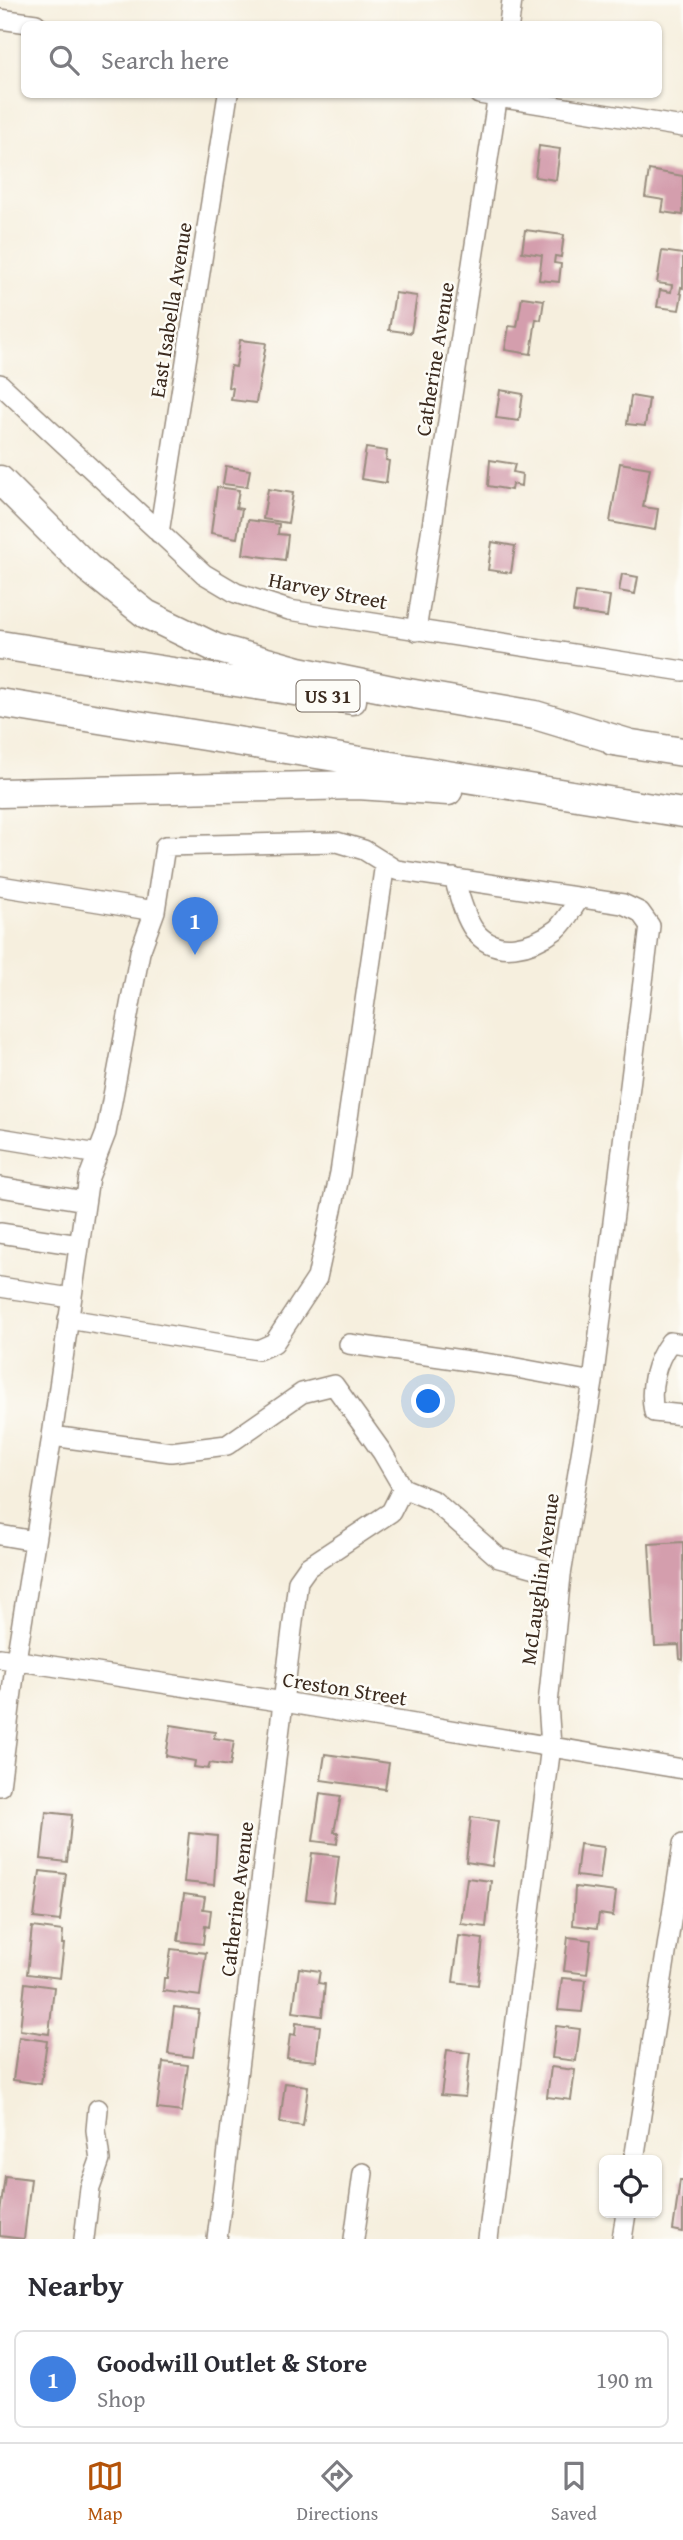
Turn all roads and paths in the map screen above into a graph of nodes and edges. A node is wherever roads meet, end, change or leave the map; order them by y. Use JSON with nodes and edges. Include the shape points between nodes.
{"nodes":[{"id":1,"x":512,"y":0,"type":"edge"},
{"id":2,"x":0,"y":19,"type":"edge"},
{"id":3,"x":509,"y":21,"type":"edge"},
{"id":4,"x":21,"y":22,"type":"edge"},
{"id":5,"x":227,"y":98,"type":"edge"},
{"id":6,"x":492,"y":98,"type":"edge"},
{"id":7,"x":510,"y":98,"type":"edge"},
{"id":8,"x":683,"y":127,"type":"edge"},
{"id":9,"x":0,"y":384,"type":"edge"},
{"id":10,"x":0,"y":480,"type":"edge"},
{"id":11,"x":159,"y":533,"type":"junction"},
{"id":12,"x":416,"y":631,"type":"junction"},
{"id":13,"x":0,"y":645,"type":"edge"},
{"id":14,"x":682,"y":667,"type":"edge"},
{"id":15,"x":0,"y":703,"type":"edge"},
{"id":16,"x":631,"y":744,"type":"junction"},
{"id":17,"x":683,"y":752,"type":"edge"},
{"id":18,"x":0,"y":793,"type":"edge"},
{"id":19,"x":621,"y":803,"type":"junction"},
{"id":20,"x":683,"y":813,"type":"edge"},
{"id":21,"x":385,"y":863,"type":"junction"},
{"id":22,"x":454,"y":878,"type":"junction"},
{"id":23,"x":0,"y":886,"type":"edge"},
{"id":24,"x":580,"y":898,"type":"junction"},
{"id":25,"x":155,"y":911,"type":"junction"},
{"id":26,"x":0,"y":1138,"type":"edge"},
{"id":27,"x":98,"y":1154,"type":"junction"},
{"id":28,"x":0,"y":1188,"type":"edge"},
{"id":29,"x":85,"y":1201,"type":"junction"},
{"id":30,"x":0,"y":1233,"type":"edge"},
{"id":31,"x":79,"y":1245,"type":"junction"},
{"id":32,"x":0,"y":1287,"type":"edge"},
{"id":33,"x":71,"y":1298,"type":"junction"},
{"id":34,"x":68,"y":1319,"type":"junction"},
{"id":35,"x":683,"y":1343,"type":"edge"},
{"id":36,"x":349,"y":1344,"type":"dead end"},
{"id":37,"x":593,"y":1382,"type":"junction"},
{"id":38,"x":683,"y":1415,"type":"edge"},
{"id":39,"x":52,"y":1436,"type":"junction"},
{"id":40,"x":403,"y":1488,"type":"junction"},
{"id":41,"x":0,"y":1535,"type":"edge"},
{"id":42,"x":35,"y":1541,"type":"junction"},
{"id":43,"x":561,"y":1574,"type":"junction"},
{"id":44,"x":8,"y":1659,"type":"edge"},
{"id":45,"x":284,"y":1702,"type":"junction"},
{"id":46,"x":551,"y":1746,"type":"junction"},
{"id":47,"x":683,"y":1769,"type":"edge"},
{"id":48,"x":0,"y":1786,"type":"edge"},
{"id":49,"x":683,"y":1844,"type":"edge"},
{"id":50,"x":98,"y":2109,"type":"dead end"},
{"id":51,"x":635,"y":2155,"type":"edge"},
{"id":52,"x":363,"y":2173,"type":"dead end"},
{"id":53,"x":625,"y":2218,"type":"edge"},
{"id":54,"x":84,"y":2239,"type":"edge"},
{"id":55,"x":217,"y":2239,"type":"edge"},
{"id":56,"x":354,"y":2239,"type":"edge"},
{"id":57,"x":488,"y":2239,"type":"edge"},
{"id":58,"x":622,"y":2239,"type":"edge"}],
"edges":[{"from":1,"to":3,"type":"street"},
{"from":2,"to":4,"type":"street"},
{"from":5,"to":11,"type":"street","name":"East Isabella Avenue"},
{"from":6,"to":12,"type":"street","name":"Catherine Avenue"},
{"from":7,"to":8,"type":"street"},
{"from":9,"to":11,"type":"street","name":"Harvey Street"},
{"from":10,"to":16,"type":"highway","via":[[88,568],[146,614],[216,648],[299,671],[535,715]]},
{"from":11,"to":12,"type":"street","name":"Harvey Street","via":[[204,574],[236,593],[289,610]]},
{"from":12,"to":14,"type":"street","name":"Harvey Street"},
{"from":13,"to":16,"type":"highway","number":"US 31"},
{"from":15,"to":19,"type":"highway"},
{"from":16,"to":17,"type":"highway","number":"US 31"},
{"from":18,"to":19,"type":"highway","via":[[358,785]]},
{"from":19,"to":20,"type":"highway"},
{"from":21,"to":22,"type":"street","via":[[396,870]]},
{"from":21,"to":25,"type":"street","via":[[337,842],[165,846]]},
{"from":21,"to":34,"type":"street","via":[[330,1227],[317,1278],[274,1343],[258,1350]]},
{"from":22,"to":24,"type":"street"},
{"from":22,"to":24,"type":"street","via":[[473,929],[498,947],[517,948],[558,928]]},
{"from":23,"to":25,"type":"street"},
{"from":24,"to":37,"type":"street","name":"McLaughlin Avenue","via":[[624,904],[640,912],[650,926]]},
{"from":25,"to":27,"type":"street","via":[[140,952],[106,1133]]},
{"from":26,"to":27,"type":"street"},
{"from":27,"to":29,"type":"street"},
{"from":28,"to":29,"type":"street"},
{"from":29,"to":31,"type":"street"},
{"from":30,"to":31,"type":"street"},
{"from":31,"to":33,"type":"street"},
{"from":32,"to":33,"type":"street"},
{"from":33,"to":34,"type":"street"},
{"from":34,"to":39,"type":"street"},
{"from":35,"to":38,"type":"street","via":[[670,1342],[662,1354],[651,1398],[654,1412]]},
{"from":36,"to":37,"type":"street"},
{"from":37,"to":43,"type":"street","name":"McLaughlin Avenue"},
{"from":39,"to":40,"type":"street","via":[[171,1452],[227,1445],[302,1393],[334,1385]]},
{"from":39,"to":42,"type":"street"},
{"from":40,"to":43,"type":"street","via":[[434,1501],[499,1558]]},
{"from":40,"to":45,"type":"street","name":"Catherine Avenue","via":[[391,1512],[307,1567],[299,1581]]},
{"from":41,"to":42,"type":"street"},
{"from":42,"to":44,"type":"street"},
{"from":43,"to":46,"type":"street","name":"McLaughlin Avenue","via":[[548,1704]]},
{"from":44,"to":45,"type":"street","name":"Creston Street"},
{"from":44,"to":48,"type":"street"},
{"from":45,"to":46,"type":"street","name":"Creston Street"},
{"from":45,"to":55,"type":"street","name":"Catherine Avenue"},
{"from":46,"to":47,"type":"street","name":"Creston Street"},
{"from":46,"to":57,"type":"street","name":"McLaughlin Avenue"},
{"from":49,"to":51,"type":"street"},
{"from":50,"to":54,"type":"street","via":[[100,2160],[90,2188]]},
{"from":52,"to":56,"type":"street"},
{"from":53,"to":58,"type":"street"}]}
